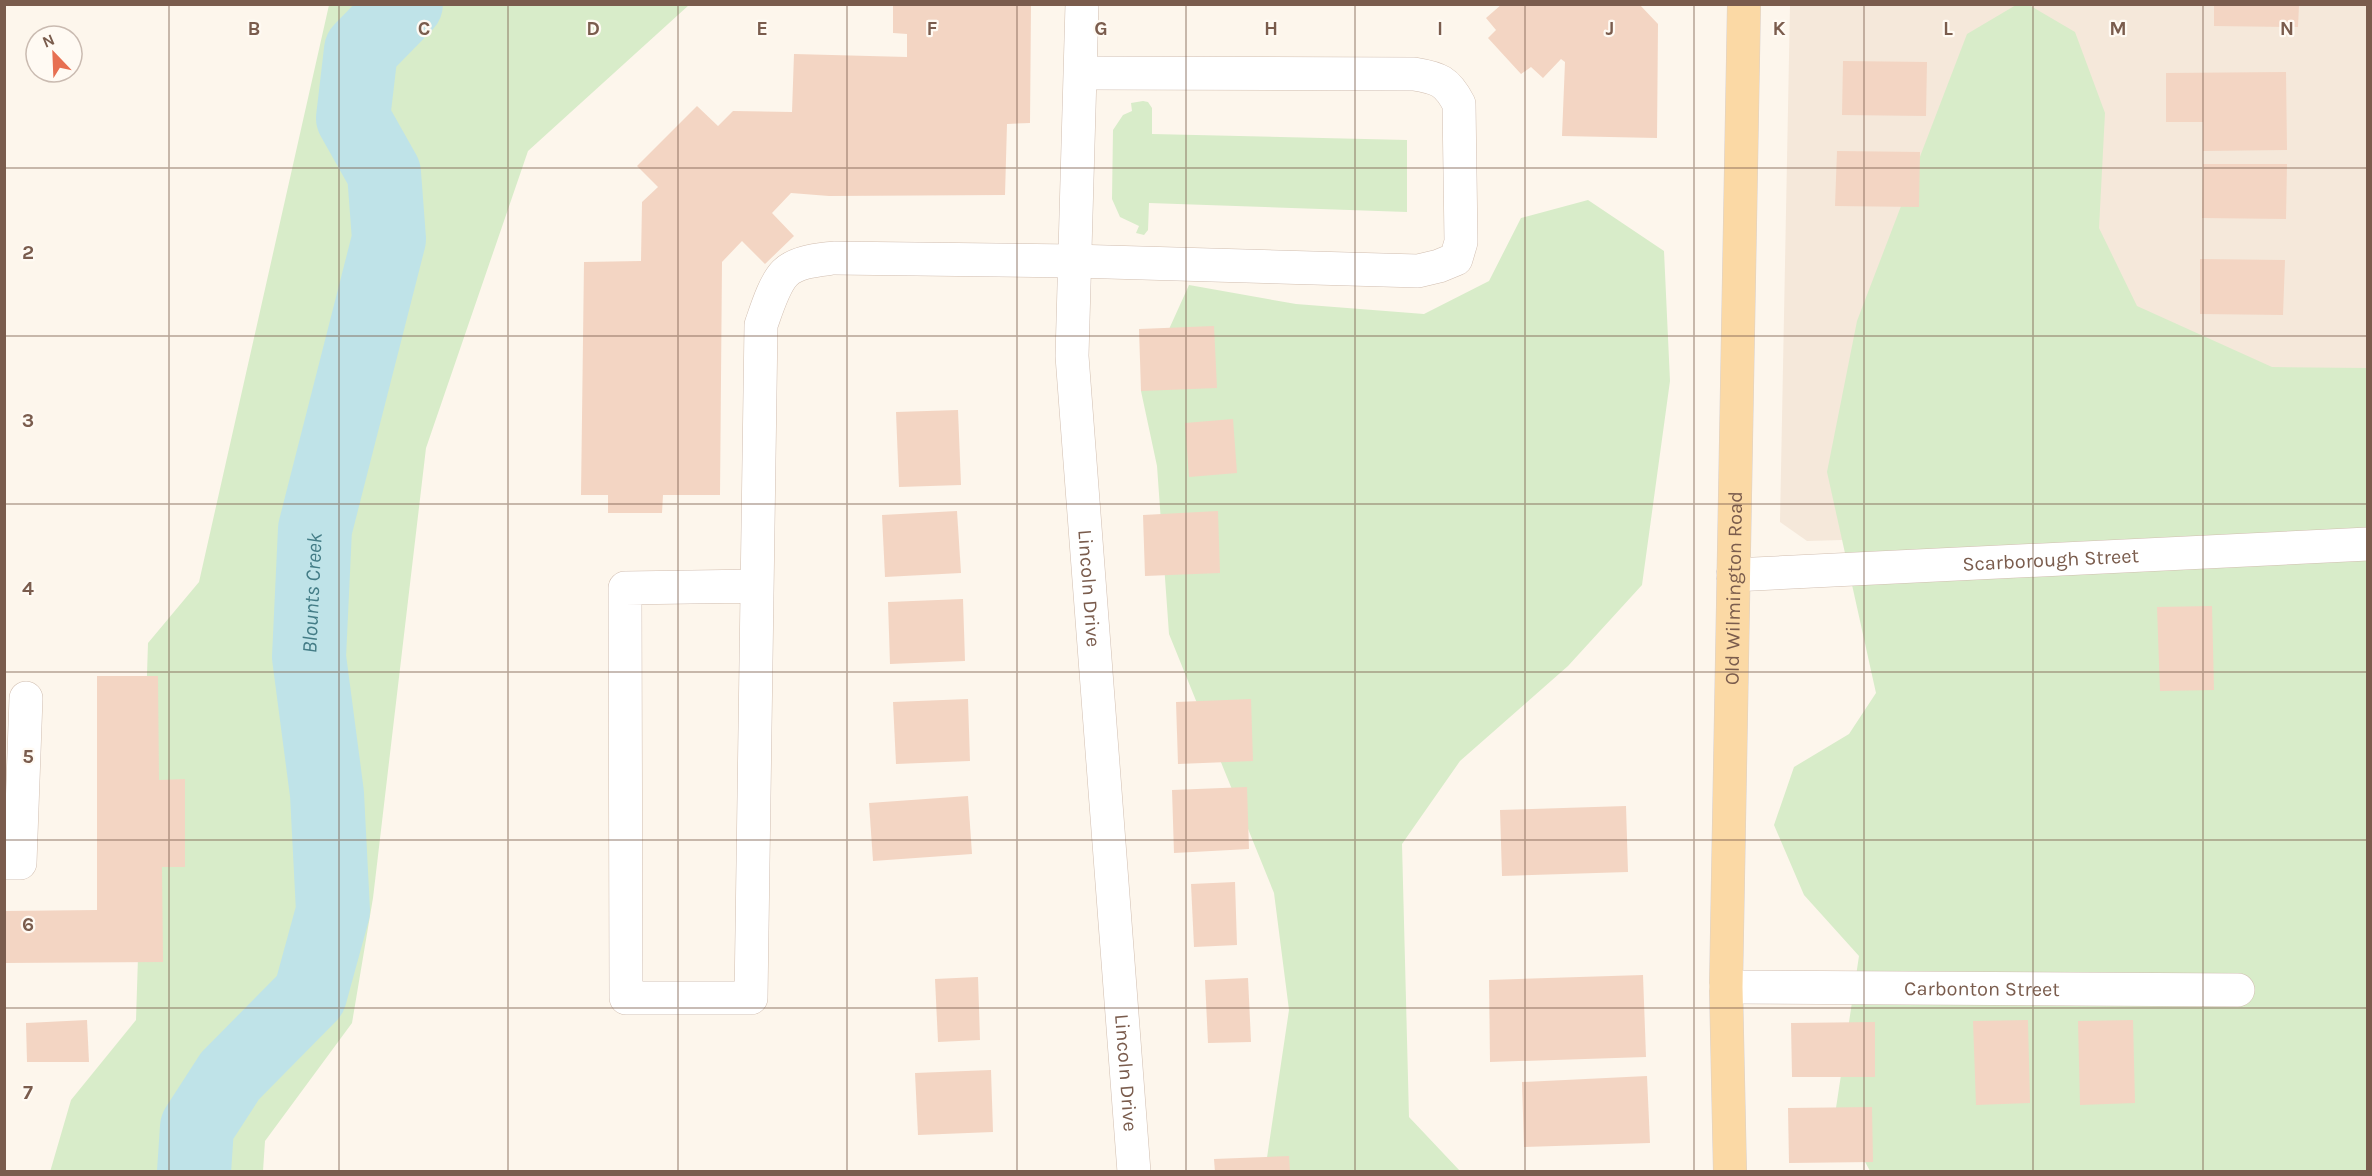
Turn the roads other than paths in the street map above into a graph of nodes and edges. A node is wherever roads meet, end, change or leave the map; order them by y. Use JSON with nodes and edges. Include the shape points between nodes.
{"nodes":[{"id":1,"x":1082,"y":4,"type":"edge"},
{"id":2,"x":1744,"y":4,"type":"edge"},
{"id":3,"x":1081,"y":74,"type":"junction"},
{"id":4,"x":1073,"y":261,"type":"junction"},
{"id":5,"x":2367,"y":544,"type":"edge"},
{"id":6,"x":1733,"y":575,"type":"junction"},
{"id":7,"x":757,"y":586,"type":"junction"},
{"id":8,"x":26,"y":698,"type":"dead end"},
{"id":9,"x":4,"y":863,"type":"edge"},
{"id":10,"x":1726,"y":987,"type":"junction"},
{"id":11,"x":2238,"y":990,"type":"dead end"},
{"id":12,"x":1134,"y":1172,"type":"edge"},
{"id":13,"x":1730,"y":1172,"type":"edge"}],
"edges":[{"from":1,"to":3,"type":"street","name":"Lincoln Drive"},
{"from":2,"to":6,"type":"main road","name":"Old Wilmington Road"},
{"from":3,"to":4,"type":"street","name":"Lincoln Drive"},
{"from":3,"to":4,"type":"street","via":[[1434,77],[1450,86],[1460,104],[1461,242],[1456,259],[1418,271]]},
{"from":4,"to":7,"type":"street","via":[[834,258],[805,262],[785,273],[761,325]]},
{"from":4,"to":12,"type":"street","name":"Lincoln Drive","via":[[1072,356]]},
{"from":5,"to":6,"type":"street","name":"Scarborough Street"},
{"from":6,"to":10,"type":"main road","name":"Old Wilmington Road"},
{"from":7,"to":7,"type":"street","via":[[752,998],[626,998],[625,588]]},
{"from":8,"to":9,"type":"street","via":[[20,863]]},
{"from":10,"to":11,"type":"street","name":"Carbonton Street"},
{"from":10,"to":13,"type":"main road","name":"Old Wilmington Road"}]}
